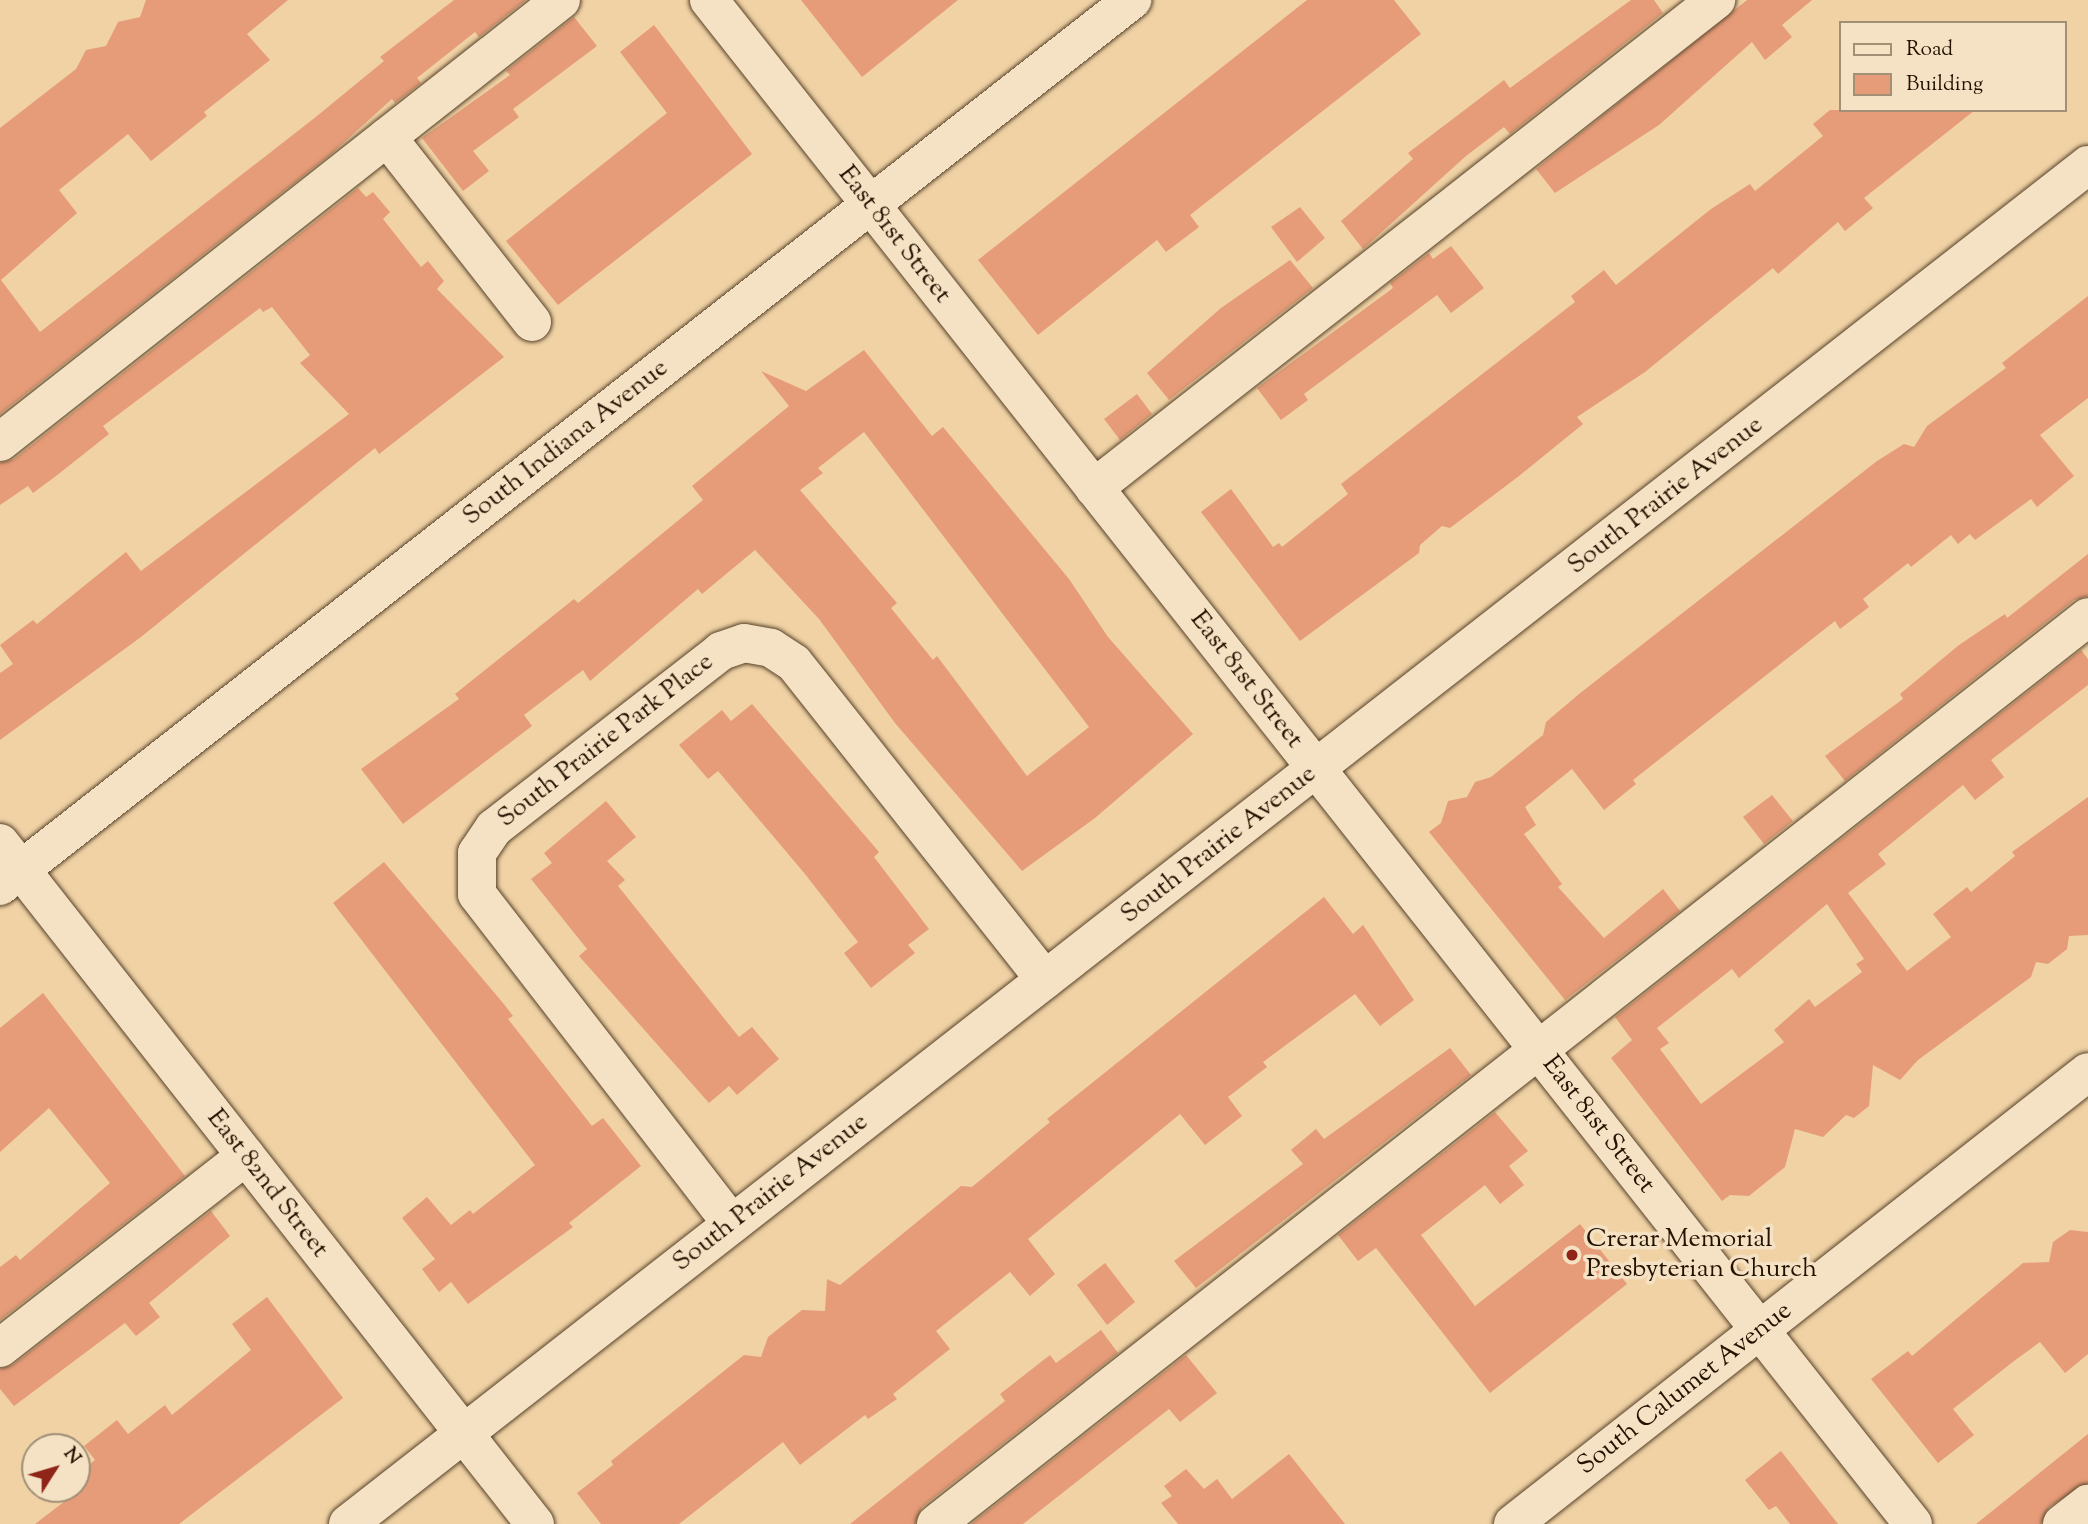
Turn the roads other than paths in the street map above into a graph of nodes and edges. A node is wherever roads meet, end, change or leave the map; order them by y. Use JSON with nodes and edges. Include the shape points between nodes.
{"nodes":[{"id":1,"x":561,"y":0,"type":"edge"},
{"id":2,"x":709,"y":0,"type":"edge"},
{"id":3,"x":1132,"y":0,"type":"edge"},
{"id":4,"x":1716,"y":0,"type":"edge"},
{"id":5,"x":387,"y":137,"type":"junction"},
{"id":6,"x":2088,"y":165,"type":"edge"},
{"id":7,"x":870,"y":205,"type":"junction"},
{"id":8,"x":532,"y":322,"type":"dead end"},
{"id":9,"x":0,"y":442,"type":"edge"},
{"id":10,"x":1094,"y":488,"type":"junction"},
{"id":11,"x":2088,"y":617,"type":"edge"},
{"id":12,"x":1317,"y":769,"type":"junction"},
{"id":13,"x":7,"y":866,"type":"edge"},
{"id":14,"x":1045,"y":980,"type":"junction"},
{"id":15,"x":1539,"y":1051,"type":"junction"},
{"id":16,"x":2088,"y":1072,"type":"edge"},
{"id":17,"x":246,"y":1156,"type":"junction"},
{"id":18,"x":732,"y":1224,"type":"junction"},
{"id":19,"x":1760,"y":1331,"type":"junction"},
{"id":20,"x":0,"y":1348,"type":"edge"},
{"id":21,"x":463,"y":1433,"type":"junction"},
{"id":22,"x":2088,"y":1504,"type":"edge"},
{"id":23,"x":348,"y":1524,"type":"edge"},
{"id":24,"x":535,"y":1524,"type":"edge"},
{"id":25,"x":936,"y":1524,"type":"edge"},
{"id":26,"x":1513,"y":1524,"type":"edge"},
{"id":27,"x":1913,"y":1524,"type":"edge"},
{"id":28,"x":2062,"y":1524,"type":"edge"}],
"edges":[{"from":1,"to":5,"type":"street"},
{"from":2,"to":7,"type":"street","name":"East 81st Street"},
{"from":3,"to":7,"type":"street","name":"South Indiana Avenue"},
{"from":4,"to":10,"type":"street"},
{"from":5,"to":8,"type":"street"},
{"from":5,"to":9,"type":"street"},
{"from":6,"to":12,"type":"street","name":"South Prairie Avenue"},
{"from":7,"to":10,"type":"street","name":"East 81st Street"},
{"from":7,"to":13,"type":"street","name":"South Indiana Avenue"},
{"from":10,"to":12,"type":"street","name":"East 81st Street"},
{"from":11,"to":15,"type":"street"},
{"from":12,"to":14,"type":"street","name":"South Prairie Avenue"},
{"from":12,"to":15,"type":"street","name":"East 81st Street"},
{"from":13,"to":17,"type":"street","name":"East 82nd Street"},
{"from":14,"to":18,"type":"street","name":"South Prairie Avenue"},
{"from":14,"to":18,"type":"street","name":"South Prairie Park Place","via":[[794,663],[771,648],[744,643],[721,651],[537,794],[484,839],[474,866],[477,894]]},
{"from":15,"to":19,"type":"street","name":"East 81st Street"},
{"from":15,"to":25,"type":"street"},
{"from":16,"to":19,"type":"street","name":"South Calumet Avenue"},
{"from":17,"to":20,"type":"street"},
{"from":17,"to":21,"type":"street","name":"East 82nd Street"},
{"from":18,"to":21,"type":"street","name":"South Prairie Avenue"},
{"from":19,"to":26,"type":"street","name":"South Calumet Avenue"},
{"from":19,"to":27,"type":"street","name":"East 81st Street"},
{"from":21,"to":23,"type":"street","name":"South Prairie Avenue"},
{"from":21,"to":24,"type":"street","name":"East 82nd Street"},
{"from":22,"to":28,"type":"street"}]}
